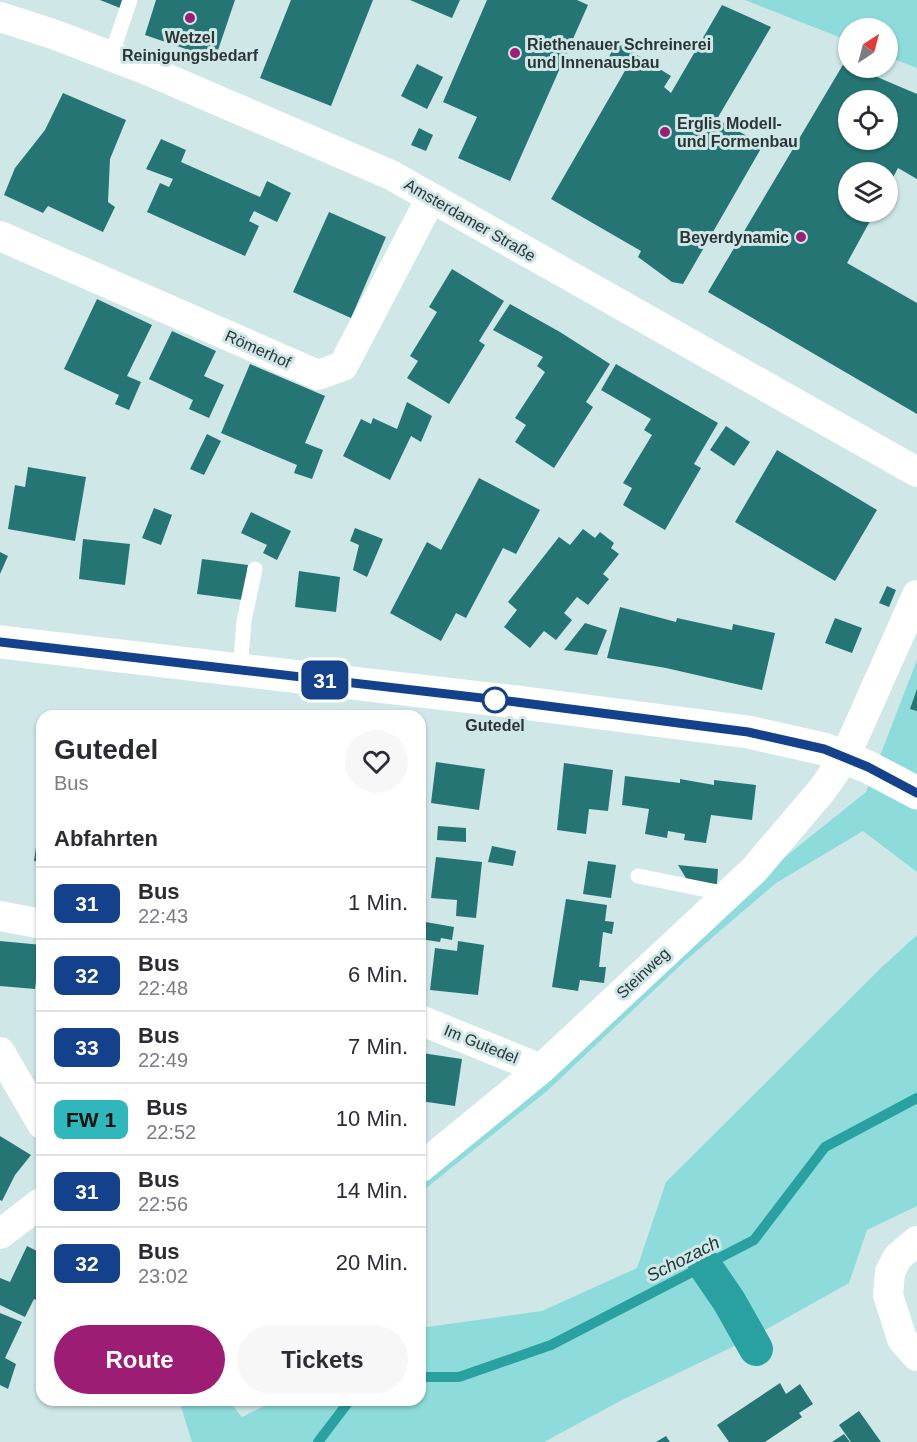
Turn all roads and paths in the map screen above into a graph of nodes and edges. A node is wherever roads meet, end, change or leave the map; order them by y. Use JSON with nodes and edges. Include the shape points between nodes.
{"nodes":[{"id":1,"x":130,"y":0,"type":"edge"},
{"id":2,"x":0,"y":17,"type":"edge"},
{"id":3,"x":111,"y":56,"type":"junction"},
{"id":4,"x":431,"y":198,"type":"junction"},
{"id":5,"x":0,"y":236,"type":"edge"},
{"id":6,"x":917,"y":472,"type":"edge"},
{"id":7,"x":255,"y":569,"type":"dead end"},
{"id":8,"x":917,"y":594,"type":"edge"},
{"id":9,"x":0,"y":642,"type":"edge"},
{"id":10,"x":240,"y":670,"type":"junction"},
{"id":11,"x":845,"y":757,"type":"junction"},
{"id":12,"x":917,"y":793,"type":"edge"},
{"id":13,"x":638,"y":876,"type":"dead end"},
{"id":14,"x":727,"y":894,"type":"junction"},
{"id":15,"x":0,"y":916,"type":"edge"},
{"id":16,"x":36,"y":923,"type":"edge"},
{"id":17,"x":426,"y":1022,"type":"edge"},
{"id":18,"x":0,"y":1052,"type":"edge"},
{"id":19,"x":541,"y":1069,"type":"junction"},
{"id":20,"x":36,"y":1114,"type":"edge"},
{"id":21,"x":426,"y":1163,"type":"edge"},
{"id":22,"x":36,"y":1207,"type":"edge"},
{"id":23,"x":0,"y":1234,"type":"edge"},
{"id":24,"x":917,"y":1241,"type":"edge"},
{"id":25,"x":917,"y":1356,"type":"edge"}],
"edges":[{"from":1,"to":3,"type":"lane"},
{"from":2,"to":3,"type":"street","name":"Amsterdamer Straße"},
{"from":3,"to":4,"type":"street","name":"Amsterdamer Straße","via":[[358,160]]},
{"from":4,"to":5,"type":"street","name":"Römerhof","via":[[343,366],[318,375]]},
{"from":4,"to":6,"type":"street","name":"Amsterdamer Straße"},
{"from":7,"to":10,"type":"lane","via":[[244,621]]},
{"from":8,"to":11,"type":"street"},
{"from":9,"to":10,"type":"street"},
{"from":10,"to":11,"type":"street","via":[[748,732],[803,743]]},
{"from":11,"to":12,"type":"street"},
{"from":11,"to":14,"type":"street","name":"Steinweg","via":[[754,870]]},
{"from":13,"to":14,"type":"lane"},
{"from":14,"to":19,"type":"street","name":"Steinweg"},
{"from":15,"to":16,"type":"street"},
{"from":17,"to":19,"type":"street","name":"Im Gutedel"},
{"from":18,"to":20,"type":"street"},
{"from":19,"to":21,"type":"street","name":"Steinweg"},
{"from":22,"to":23,"type":"street"},
{"from":24,"to":25,"type":"street","via":[[894,1264],[888,1295],[902,1339]]}]}
